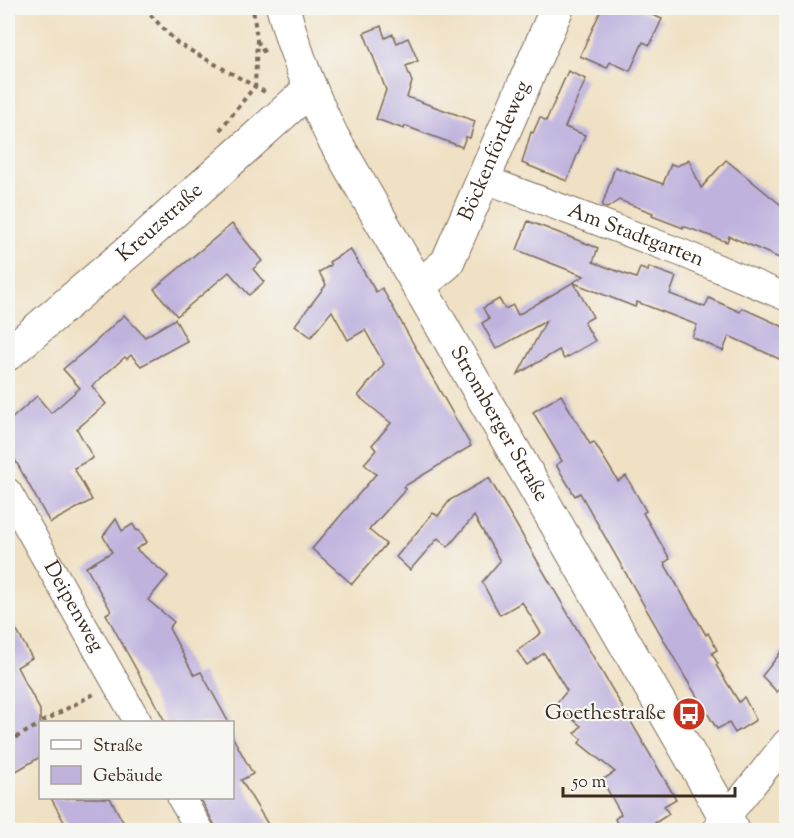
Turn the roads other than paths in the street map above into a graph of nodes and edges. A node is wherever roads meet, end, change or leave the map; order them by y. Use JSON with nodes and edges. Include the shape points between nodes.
{"nodes":[{"id":1,"x":283,"y":8,"type":"edge"},
{"id":2,"x":557,"y":8,"type":"edge"},
{"id":3,"x":300,"y":98,"type":"junction"},
{"id":4,"x":484,"y":179,"type":"junction"},
{"id":5,"x":419,"y":286,"type":"junction"},
{"id":6,"x":786,"y":297,"type":"edge"},
{"id":7,"x":8,"y":354,"type":"edge"},
{"id":8,"x":8,"y":492,"type":"edge"},
{"id":9,"x":137,"y":721,"type":"edge"},
{"id":10,"x":786,"y":743,"type":"edge"},
{"id":11,"x":182,"y":799,"type":"edge"},
{"id":12,"x":725,"y":826,"type":"edge"},
{"id":13,"x":200,"y":831,"type":"edge"}],
"edges":[{"from":1,"to":3,"type":"main road","name":"Stromberger Straße"},
{"from":2,"to":4,"type":"main road","name":"Böckenfördeweg"},
{"from":3,"to":5,"type":"main road","name":"Stromberger Straße","via":[[332,136]]},
{"from":3,"to":7,"type":"main road","name":"Kreuzstraße"},
{"from":4,"to":5,"type":"main road","name":"Böckenfördeweg","via":[[447,263]]},
{"from":4,"to":6,"type":"street","name":"Am Stadtgarten","via":[[682,253]]},
{"from":5,"to":12,"type":"main road","name":"Stromberger Straße"},
{"from":8,"to":9,"type":"street","name":"Deipenweg"},
{"from":10,"to":12,"type":"street"},
{"from":11,"to":13,"type":"street"}]}
